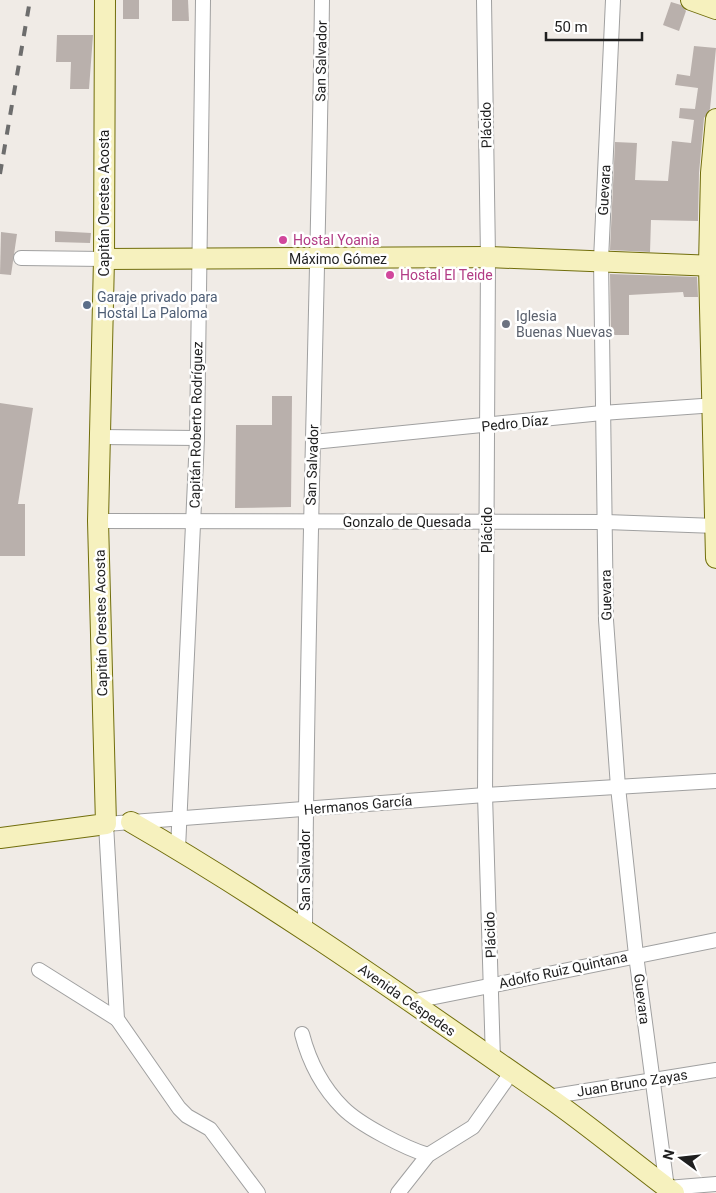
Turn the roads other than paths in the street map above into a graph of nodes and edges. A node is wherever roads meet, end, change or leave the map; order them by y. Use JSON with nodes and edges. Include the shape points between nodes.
{"nodes":[{"id":1,"x":105,"y":0,"type":"edge"},
{"id":2,"x":203,"y":0,"type":"edge"},
{"id":3,"x":322,"y":0,"type":"edge"},
{"id":4,"x":484,"y":0,"type":"edge"},
{"id":5,"x":613,"y":0,"type":"edge"},
{"id":6,"x":691,"y":0,"type":"edge"},
{"id":7,"x":716,"y":9,"type":"edge"},
{"id":8,"x":716,"y":119,"type":"edge"},
{"id":9,"x":488,"y":257,"type":"junction"},
{"id":10,"x":21,"y":258,"type":"dead end"},
{"id":11,"x":104,"y":259,"type":"junction"},
{"id":12,"x":198,"y":259,"type":"junction"},
{"id":13,"x":319,"y":259,"type":"junction"},
{"id":14,"x":600,"y":260,"type":"junction"},
{"id":15,"x":713,"y":266,"type":"edge"},
{"id":16,"x":714,"y":405,"type":"edge"},
{"id":17,"x":602,"y":413,"type":"junction"},
{"id":18,"x":488,"y":426,"type":"junction"},
{"id":19,"x":100,"y":437,"type":"junction"},
{"id":20,"x":197,"y":438,"type":"junction"},
{"id":21,"x":313,"y":442,"type":"junction"},
{"id":22,"x":98,"y":521,"type":"junction"},
{"id":23,"x":194,"y":521,"type":"junction"},
{"id":24,"x":310,"y":522,"type":"junction"},
{"id":25,"x":606,"y":522,"type":"junction"},
{"id":26,"x":487,"y":523,"type":"junction"},
{"id":27,"x":715,"y":526,"type":"edge"},
{"id":28,"x":716,"y":558,"type":"edge"},
{"id":29,"x":716,"y":781,"type":"edge"},
{"id":30,"x":618,"y":787,"type":"junction"},
{"id":31,"x":485,"y":795,"type":"junction"},
{"id":32,"x":306,"y":810,"type":"junction"},
{"id":33,"x":179,"y":818,"type":"junction"},
{"id":34,"x":131,"y":822,"type":"junction"},
{"id":35,"x":106,"y":824,"type":"junction"},
{"id":36,"x":0,"y":838,"type":"edge"},
{"id":37,"x":178,"y":849,"type":"junction"},
{"id":38,"x":305,"y":931,"type":"junction"},
{"id":39,"x":716,"y":940,"type":"edge"},
{"id":40,"x":636,"y":955,"type":"junction"},
{"id":41,"x":39,"y":970,"type":"dead end"},
{"id":42,"x":492,"y":985,"type":"junction"},
{"id":43,"x":410,"y":1002,"type":"junction"},
{"id":44,"x":117,"y":1019,"type":"junction"},
{"id":45,"x":302,"y":1034,"type":"dead end"},
{"id":46,"x":493,"y":1060,"type":"junction"},
{"id":47,"x":716,"y":1070,"type":"edge"},
{"id":48,"x":512,"y":1074,"type":"junction"},
{"id":49,"x":652,"y":1079,"type":"junction"},
{"id":50,"x":548,"y":1097,"type":"junction"},
{"id":51,"x":428,"y":1154,"type":"junction"},
{"id":52,"x":716,"y":1184,"type":"edge"},
{"id":53,"x":670,"y":1190,"type":"edge"},
{"id":54,"x":258,"y":1193,"type":"edge"},
{"id":55,"x":398,"y":1193,"type":"edge"}],
"edges":[{"from":1,"to":11,"type":"street","name":"Capitán Orestes Acosta"},
{"from":2,"to":12,"type":"street","name":"Capitán Roberto Rodríguez"},
{"from":3,"to":13,"type":"street","name":"San Salvador"},
{"from":4,"to":9,"type":"street","name":"Plácido"},
{"from":5,"to":14,"type":"street","name":"Guevara"},
{"from":6,"to":7,"type":"street"},
{"from":8,"to":15,"type":"street","via":[[711,173]]},
{"from":9,"to":13,"type":"street","name":"Máximo Gómez"},
{"from":9,"to":14,"type":"street","name":"Máximo Gómez"},
{"from":9,"to":18,"type":"street","name":"Plácido"},
{"from":10,"to":11,"type":"street","name":"Máximo Gómez"},
{"from":11,"to":12,"type":"street","name":"Máximo Gómez"},
{"from":11,"to":19,"type":"street","name":"Capitán Orestes Acosta"},
{"from":12,"to":13,"type":"street","name":"Máximo Gómez"},
{"from":12,"to":20,"type":"street","name":"Capitán Roberto Rodríguez"},
{"from":13,"to":21,"type":"street","name":"San Salvador"},
{"from":14,"to":15,"type":"street","name":"Máximo Gómez"},
{"from":14,"to":17,"type":"street","name":"Guevara"},
{"from":15,"to":16,"type":"street"},
{"from":16,"to":17,"type":"street","name":"Pedro Díaz"},
{"from":16,"to":27,"type":"street"},
{"from":17,"to":18,"type":"street","name":"Pedro Díaz"},
{"from":17,"to":25,"type":"street","name":"Guevara"},
{"from":18,"to":21,"type":"street","name":"Pedro Díaz"},
{"from":18,"to":26,"type":"street","name":"Plácido"},
{"from":19,"to":20,"type":"street"},
{"from":19,"to":22,"type":"street","name":"Capitán Orestes Acosta"},
{"from":20,"to":23,"type":"street","name":"Capitán Roberto Rodríguez"},
{"from":21,"to":24,"type":"street","name":"San Salvador"},
{"from":22,"to":23,"type":"street","name":"Gonzalo de Quesada"},
{"from":22,"to":35,"type":"street","name":"Capitán Orestes Acosta"},
{"from":23,"to":24,"type":"street","name":"Gonzalo de Quesada"},
{"from":23,"to":33,"type":"street","name":"Capitán Roberto Rodríguez"},
{"from":24,"to":26,"type":"street","name":"Gonzalo de Quesada"},
{"from":24,"to":32,"type":"street","name":"San Salvador"},
{"from":25,"to":26,"type":"street","name":"Gonzalo de Quesada"},
{"from":25,"to":27,"type":"street","name":"Gonzalo de Quesada"},
{"from":25,"to":30,"type":"street","name":"Guevara","via":[[606,620]]},
{"from":26,"to":31,"type":"street","name":"Plácido"},
{"from":27,"to":28,"type":"street"},
{"from":29,"to":30,"type":"street","name":"Hermanos García"},
{"from":30,"to":31,"type":"street","name":"Hermanos García"},
{"from":30,"to":40,"type":"street","name":"Guevara"},
{"from":31,"to":32,"type":"street","name":"Hermanos García"},
{"from":31,"to":42,"type":"street","name":"Plácido"},
{"from":32,"to":33,"type":"street","name":"Hermanos García"},
{"from":32,"to":38,"type":"street","name":"San Salvador"},
{"from":33,"to":34,"type":"street","name":"Hermanos García"},
{"from":33,"to":37,"type":"street","name":"Capitán Roberto Rodríguez"},
{"from":34,"to":35,"type":"street","name":"Hermanos García"},
{"from":34,"to":37,"type":"street","name":"Avenida Céspedes"},
{"from":35,"to":36,"type":"street","name":"Hermanos García"},
{"from":35,"to":44,"type":"street","name":"Capitán Orestes Acosta"},
{"from":37,"to":38,"type":"street","name":"Avenida Céspedes"},
{"from":38,"to":43,"type":"street","name":"Avenida Céspedes"},
{"from":39,"to":40,"type":"street","name":"Adolfo Ruiz Quintana"},
{"from":40,"to":42,"type":"street","name":"Adolfo Ruiz Quintana"},
{"from":40,"to":49,"type":"street","name":"Guevara"},
{"from":41,"to":44,"type":"street"},
{"from":42,"to":43,"type":"street","name":"Adolfo Ruiz Quintana"},
{"from":42,"to":46,"type":"street","name":"Plácido"},
{"from":43,"to":46,"type":"street","name":"Avenida Céspedes"},
{"from":44,"to":54,"type":"street","via":[[178,1108],[210,1129]]},
{"from":45,"to":51,"type":"street","via":[[308,1056],[344,1110],[401,1145]]},
{"from":46,"to":48,"type":"street","name":"Avenida Céspedes"},
{"from":47,"to":49,"type":"street","name":"Juan Bruno Zayas"},
{"from":48,"to":50,"type":"street","name":"Avenida Céspedes"},
{"from":48,"to":51,"type":"street","via":[[473,1127]]},
{"from":49,"to":50,"type":"street","name":"Juan Bruno Zayas"},
{"from":49,"to":53,"type":"street","name":"Guevara"},
{"from":50,"to":53,"type":"street","name":"Avenida Céspedes"},
{"from":51,"to":55,"type":"street"},
{"from":52,"to":53,"type":"street"}]}
